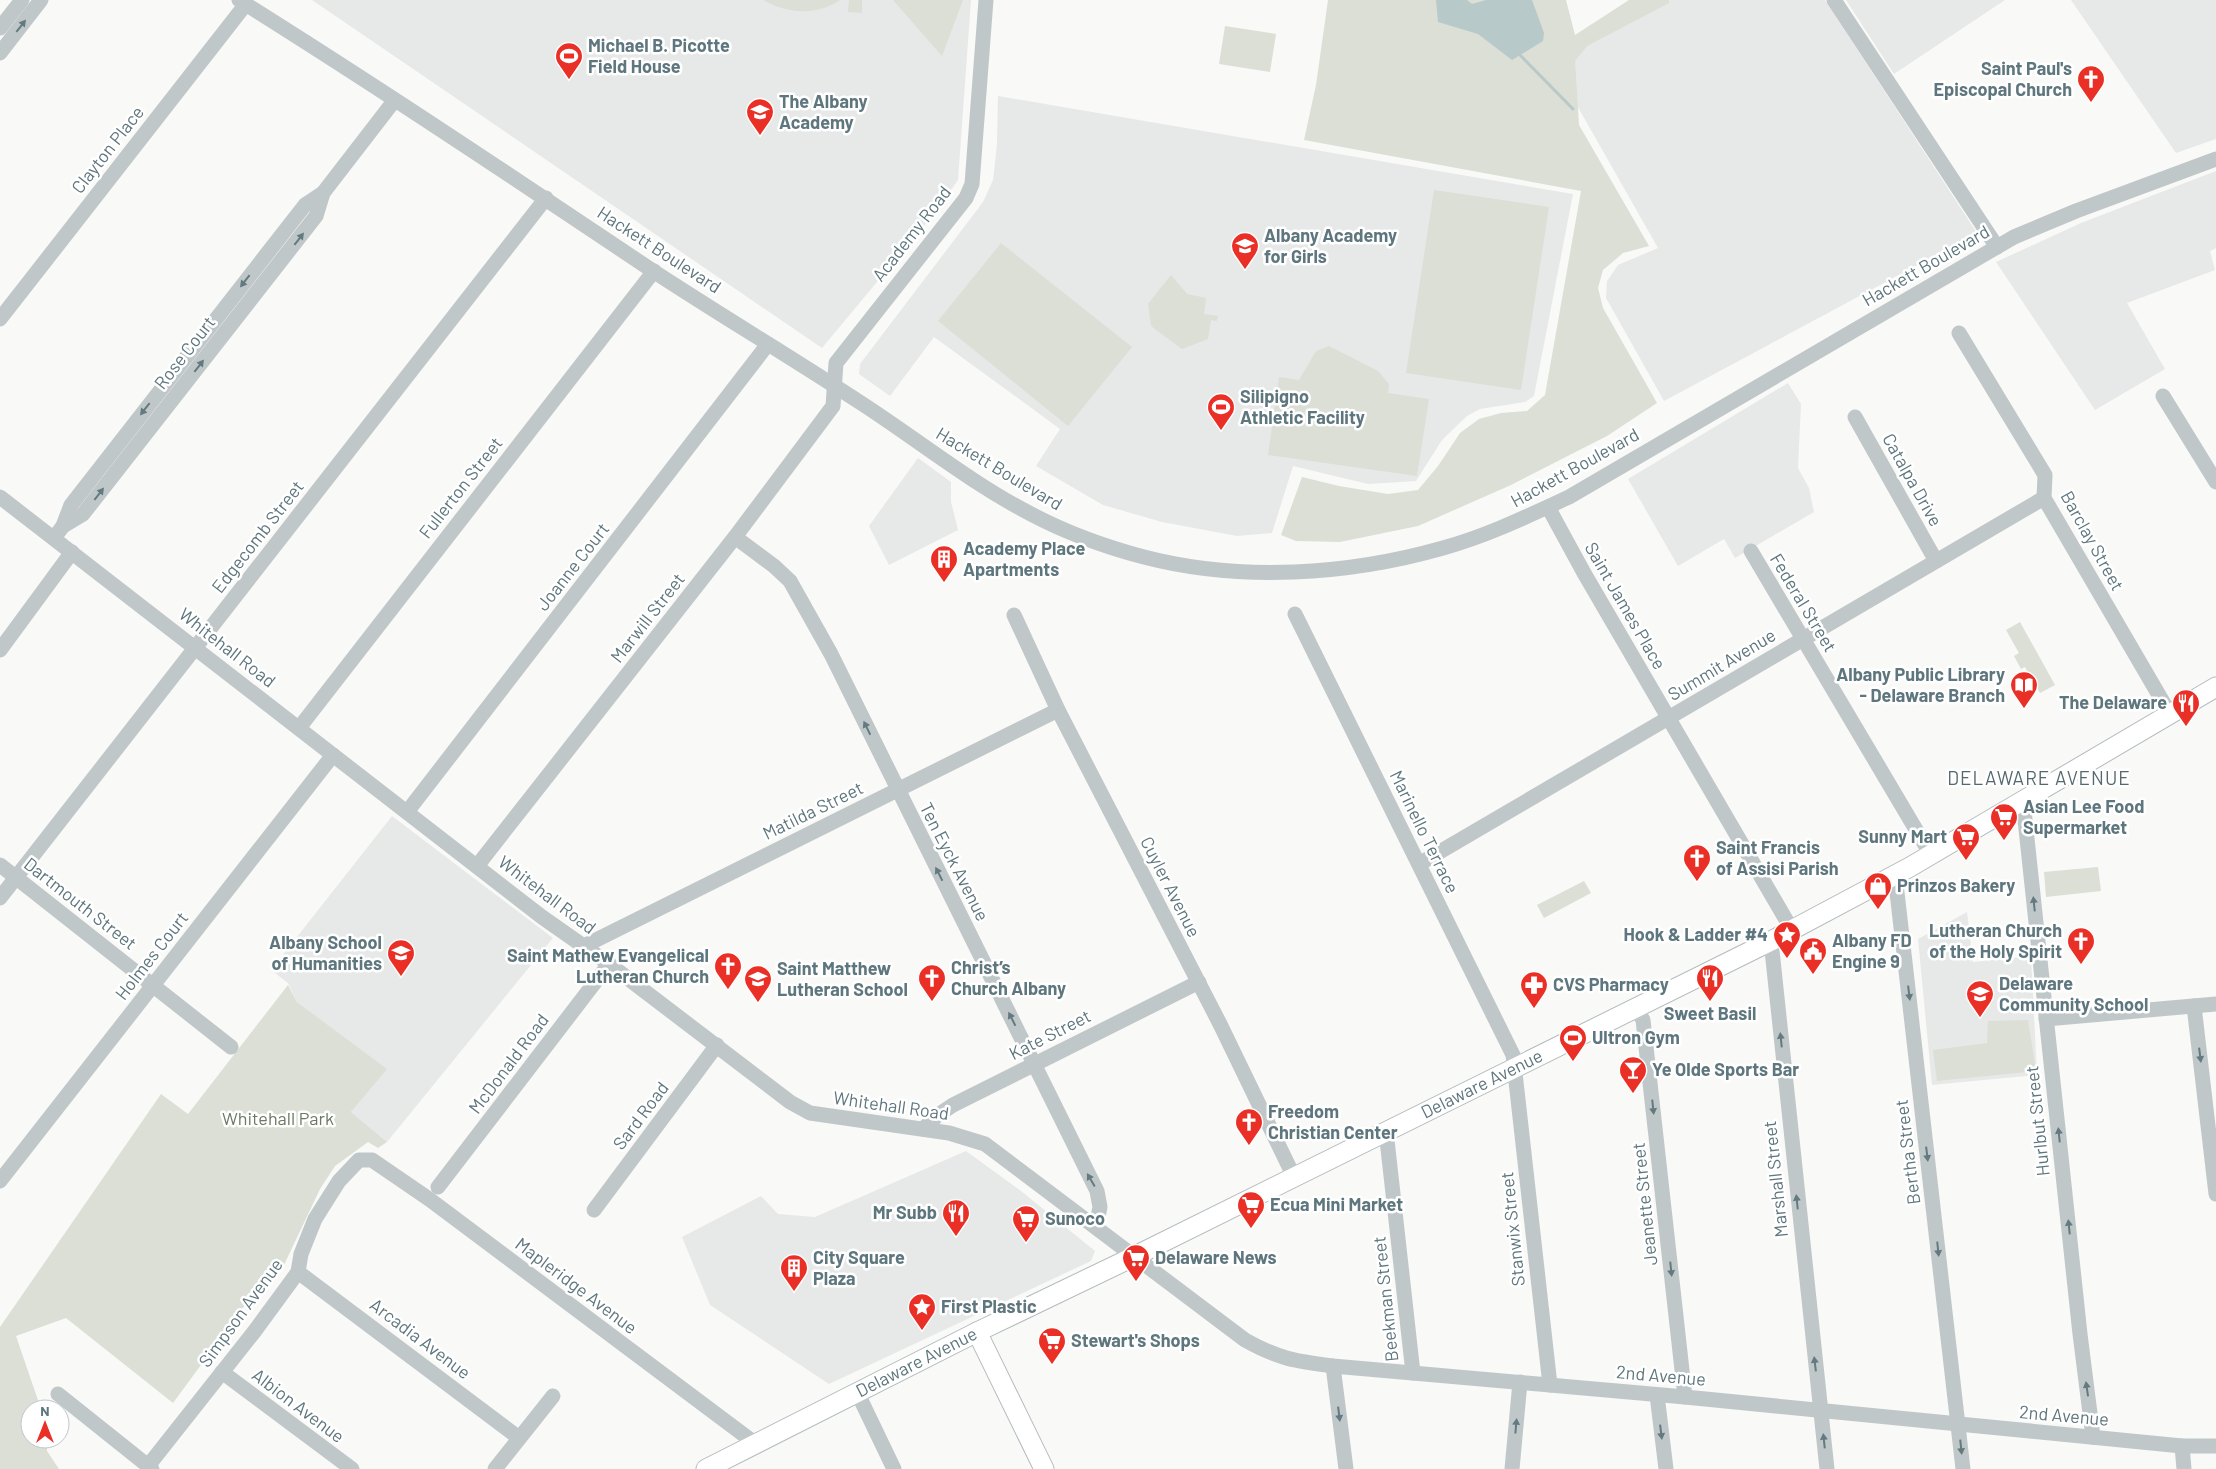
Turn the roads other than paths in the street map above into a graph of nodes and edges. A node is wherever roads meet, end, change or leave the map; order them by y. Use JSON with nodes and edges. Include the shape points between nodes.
{"nodes":[{"id":1,"x":22,"y":0,"type":"edge"},
{"id":2,"x":41,"y":0,"type":"edge"},
{"id":3,"x":986,"y":0,"type":"edge"},
{"id":4,"x":1834,"y":0,"type":"edge"},
{"id":5,"x":243,"y":2,"type":"edge"},
{"id":6,"x":0,"y":28,"type":"edge"},
{"id":7,"x":0,"y":53,"type":"edge"},
{"id":8,"x":394,"y":101,"type":"junction"},
{"id":9,"x":2216,"y":159,"type":"edge"},
{"id":10,"x":546,"y":198,"type":"junction"},
{"id":11,"x":1996,"y":247,"type":"junction"},
{"id":12,"x":654,"y":271,"type":"junction"},
{"id":13,"x":0,"y":319,"type":"edge"},
{"id":14,"x":1958,"y":333,"type":"dead end"},
{"id":15,"x":768,"y":344,"type":"junction"},
{"id":16,"x":834,"y":386,"type":"junction"},
{"id":17,"x":2163,"y":396,"type":"dead end"},
{"id":18,"x":1855,"y":417,"type":"dead end"},
{"id":19,"x":2216,"y":482,"type":"edge"},
{"id":20,"x":0,"y":497,"type":"edge"},
{"id":21,"x":2044,"y":498,"type":"junction"},
{"id":22,"x":1548,"y":507,"type":"junction"},
{"id":23,"x":58,"y":532,"type":"junction"},
{"id":24,"x":735,"y":537,"type":"junction"},
{"id":25,"x":1751,"y":551,"type":"dead end"},
{"id":26,"x":72,"y":552,"type":"junction"},
{"id":27,"x":1936,"y":561,"type":"junction"},
{"id":28,"x":1296,"y":614,"type":"dead end"},
{"id":29,"x":1014,"y":615,"type":"dead end"},
{"id":30,"x":1802,"y":639,"type":"junction"},
{"id":31,"x":196,"y":648,"type":"junction"},
{"id":32,"x":0,"y":650,"type":"edge"},
{"id":33,"x":2216,"y":687,"type":"edge"},
{"id":34,"x":1058,"y":710,"type":"junction"},
{"id":35,"x":2170,"y":714,"type":"junction"},
{"id":36,"x":1669,"y":718,"type":"junction"},
{"id":37,"x":299,"y":728,"type":"junction"},
{"id":38,"x":334,"y":755,"type":"junction"},
{"id":39,"x":897,"y":791,"type":"junction"},
{"id":40,"x":2023,"y":801,"type":"junction"},
{"id":41,"x":407,"y":812,"type":"junction"},
{"id":42,"x":1931,"y":855,"type":"junction"},
{"id":43,"x":1419,"y":864,"type":"junction"},
{"id":44,"x":0,"y":865,"type":"edge"},
{"id":45,"x":477,"y":866,"type":"junction"},
{"id":46,"x":1895,"y":875,"type":"junction"},
{"id":47,"x":16,"y":878,"type":"junction"},
{"id":48,"x":0,"y":898,"type":"edge"},
{"id":49,"x":1792,"y":930,"type":"junction"},
{"id":50,"x":1771,"y":941,"type":"junction"},
{"id":51,"x":584,"y":946,"type":"junction"},
{"id":52,"x":609,"y":964,"type":"junction"},
{"id":53,"x":1199,"y":982,"type":"junction"},
{"id":54,"x":153,"y":985,"type":"junction"},
{"id":55,"x":2216,"y":1004,"type":"edge"},
{"id":56,"x":2194,"y":1006,"type":"junction"},
{"id":57,"x":1636,"y":1008,"type":"junction"},
{"id":58,"x":2046,"y":1019,"type":"junction"},
{"id":59,"x":717,"y":1045,"type":"junction"},
{"id":60,"x":231,"y":1047,"type":"dead end"},
{"id":61,"x":1034,"y":1064,"type":"junction"},
{"id":62,"x":1515,"y":1068,"type":"junction"},
{"id":63,"x":924,"y":1128,"type":"junction"},
{"id":64,"x":1386,"y":1131,"type":"junction"},
{"id":65,"x":372,"y":1160,"type":"joint"},
{"id":66,"x":1294,"y":1177,"type":"junction"},
{"id":67,"x":0,"y":1181,"type":"edge"},
{"id":68,"x":438,"y":1187,"type":"dead end"},
{"id":69,"x":2216,"y":1194,"type":"edge"},
{"id":70,"x":594,"y":1210,"type":"dead end"},
{"id":71,"x":1096,"y":1227,"type":"junction"},
{"id":72,"x":1135,"y":1256,"type":"junction"},
{"id":73,"x":298,"y":1272,"type":"junction"},
{"id":74,"x":977,"y":1332,"type":"junction"},
{"id":75,"x":1333,"y":1366,"type":"junction"},
{"id":76,"x":222,"y":1372,"type":"junction"},
{"id":77,"x":1413,"y":1373,"type":"junction"},
{"id":78,"x":1520,"y":1382,"type":"junction"},
{"id":79,"x":1550,"y":1385,"type":"junction"},
{"id":80,"x":58,"y":1394,"type":"dead end"},
{"id":81,"x":858,"y":1394,"type":"junction"},
{"id":82,"x":1657,"y":1395,"type":"junction"},
{"id":83,"x":552,"y":1396,"type":"dead end"},
{"id":84,"x":1685,"y":1397,"type":"junction"},
{"id":85,"x":1821,"y":1412,"type":"junction"},
{"id":86,"x":1958,"y":1425,"type":"junction"},
{"id":87,"x":2093,"y":1437,"type":"junction"},
{"id":88,"x":520,"y":1438,"type":"junction"},
{"id":89,"x":756,"y":1444,"type":"junction"},
{"id":90,"x":2182,"y":1446,"type":"junction"},
{"id":91,"x":2216,"y":1446,"type":"edge"},
{"id":92,"x":150,"y":1468,"type":"edge"},
{"id":93,"x":352,"y":1469,"type":"edge"},
{"id":94,"x":495,"y":1469,"type":"edge"},
{"id":95,"x":706,"y":1469,"type":"edge"},
{"id":96,"x":894,"y":1469,"type":"edge"},
{"id":97,"x":1044,"y":1469,"type":"edge"},
{"id":98,"x":1346,"y":1469,"type":"edge"},
{"id":99,"x":1512,"y":1469,"type":"edge"},
{"id":100,"x":1666,"y":1469,"type":"edge"},
{"id":101,"x":1827,"y":1469,"type":"edge"},
{"id":102,"x":1963,"y":1469,"type":"edge"},
{"id":103,"x":2184,"y":1469,"type":"edge"}],
"edges":[{"from":1,"to":6,"type":"street"},
{"from":7,"to":2,"type":"street","one_way":true},
{"from":3,"to":16,"type":"street","name":"Academy Road","via":[[972,184],[962,203],[836,363]]},
{"from":4,"to":11,"type":"street"},
{"from":5,"to":8,"type":"street","name":"Hackett Boulevard"},
{"from":5,"to":13,"type":"street","name":"Clayton Place"},
{"from":8,"to":10,"type":"street","name":"Hackett Boulevard"},
{"from":8,"to":23,"type":"street","name":"Rose Court","via":[[323,193],[305,205],[83,489]]},
{"from":9,"to":11,"type":"street","name":"Hackett Boulevard","via":[[2057,218]]},
{"from":10,"to":12,"type":"street","name":"Hackett Boulevard"},
{"from":10,"to":31,"type":"street","name":"Edgecomb Street"},
{"from":11,"to":22,"type":"street","name":"Hackett Boulevard"},
{"from":12,"to":15,"type":"street","name":"Hackett Boulevard"},
{"from":12,"to":37,"type":"street","name":"Fullerton Street"},
{"from":14,"to":21,"type":"street","name":"Barclay Street","via":[[2045,475]]},
{"from":15,"to":16,"type":"street","name":"Hackett Boulevard"},
{"from":15,"to":41,"type":"street","name":"Joanne Court"},
{"from":16,"to":22,"type":"street","name":"Hackett Boulevard","via":[[1031,514],[1106,545],[1186,566],[1243,572],[1330,570],[1443,548],[1512,524]]},
{"from":16,"to":24,"type":"street","name":"Marwill Street","via":[[833,406]]},
{"from":17,"to":19,"type":"street"},
{"from":18,"to":27,"type":"street","name":"Catalpa Drive"},
{"from":20,"to":23,"type":"street","name":"Whitehall Road"},
{"from":21,"to":27,"type":"street","name":"Summit Avenue"},
{"from":21,"to":35,"type":"street","name":"Barclay Street"},
{"from":22,"to":36,"type":"street","name":"Saint James Place"},
{"from":23,"to":26,"type":"street","name":"Whitehall Road"},
{"from":39,"to":24,"type":"street","name":"Ten Eyck Avenue","one_way":true,"via":[[831,654],[790,581]]},
{"from":24,"to":45,"type":"street","name":"Marwill Street"},
{"from":25,"to":30,"type":"street","name":"Federal Street"},
{"from":26,"to":31,"type":"street","name":"Whitehall Road"},
{"from":26,"to":32,"type":"street"},
{"from":27,"to":30,"type":"street","name":"Summit Avenue"},
{"from":28,"to":43,"type":"street","name":"Marinello Terrace"},
{"from":29,"to":34,"type":"street","name":"Cuyler Avenue"},
{"from":30,"to":36,"type":"street","name":"Summit Avenue"},
{"from":30,"to":42,"type":"street","name":"Federal Street"},
{"from":31,"to":37,"type":"street","name":"Whitehall Road"},
{"from":31,"to":47,"type":"street","name":"Edgecomb Street"},
{"from":33,"to":35,"type":"main road","name":"Delaware Avenue"},
{"from":34,"to":39,"type":"street","name":"Matilda Street"},
{"from":34,"to":53,"type":"street","name":"Cuyler Avenue"},
{"from":35,"to":40,"type":"main road","name":"Delaware Avenue"},
{"from":36,"to":43,"type":"street","name":"Summit Avenue"},
{"from":36,"to":49,"type":"street","name":"Saint James Place"},
{"from":37,"to":38,"type":"street","name":"Whitehall Road"},
{"from":38,"to":41,"type":"street","name":"Whitehall Road"},
{"from":38,"to":54,"type":"street","name":"Holmes Court"},
{"from":39,"to":51,"type":"street","name":"Matilda Street"},
{"from":61,"to":39,"type":"street","name":"Ten Eyck Avenue","one_way":true},
{"from":40,"to":42,"type":"main road","name":"Delaware Avenue"},
{"from":58,"to":40,"type":"street","name":"Hurlbut Street","one_way":true},
{"from":41,"to":45,"type":"street","name":"Whitehall Road"},
{"from":42,"to":46,"type":"main road","name":"Delaware Avenue"},
{"from":43,"to":62,"type":"street","name":"Marinello Terrace","via":[[1513,1054]]},
{"from":44,"to":47,"type":"street","name":"Dartmouth Street"},
{"from":45,"to":51,"type":"street","name":"Whitehall Road"},
{"from":46,"to":49,"type":"main road","name":"Delaware Avenue"},
{"from":46,"to":86,"type":"street","name":"Bertha Street","one_way":true},
{"from":47,"to":48,"type":"street","name":"Edgecomb Street"},
{"from":47,"to":54,"type":"street","name":"Dartmouth Street"},
{"from":49,"to":50,"type":"main road","name":"Delaware Avenue"},
{"from":50,"to":57,"type":"main road","name":"Delaware Avenue"},
{"from":85,"to":50,"type":"street","name":"Marshall Street","one_way":true},
{"from":51,"to":52,"type":"street","name":"Whitehall Road"},
{"from":52,"to":59,"type":"street","name":"Whitehall Road"},
{"from":52,"to":68,"type":"street","name":"McDonald Road"},
{"from":53,"to":61,"type":"street","name":"Kate Street"},
{"from":53,"to":66,"type":"street","name":"Cuyler Avenue"},
{"from":54,"to":60,"type":"street","name":"Dartmouth Street"},
{"from":54,"to":67,"type":"street","name":"Holmes Court"},
{"from":55,"to":56,"type":"street"},
{"from":56,"to":58,"type":"street"},
{"from":56,"to":69,"type":"street","one_way":true},
{"from":57,"to":62,"type":"main road","name":"Delaware Avenue"},
{"from":57,"to":84,"type":"street","name":"Jeanette Street","one_way":true,"via":[[1643,1020]]},
{"from":87,"to":58,"type":"street","name":"Hurlbut Street","one_way":true},
{"from":59,"to":63,"type":"street","name":"Whitehall Road","via":[[790,1102],[810,1113]]},
{"from":59,"to":70,"type":"street","name":"Sard Road"},
{"from":61,"to":63,"type":"street","name":"Kate Street","via":[[953,1106]]},
{"from":71,"to":61,"type":"street","name":"Ten Eyck Avenue","one_way":true,"via":[[1100,1207],[1097,1191]]},
{"from":62,"to":64,"type":"main road","name":"Delaware Avenue"},
{"from":62,"to":79,"type":"street","name":"Stanwix Street"},
{"from":63,"to":71,"type":"street","name":"Whitehall Road","via":[[985,1144]]},
{"from":64,"to":66,"type":"main road","name":"Delaware Avenue"},
{"from":64,"to":77,"type":"street","name":"Beekman Street"},
{"from":65,"to":73,"type":"street","name":"Simpson Avenue","via":[[359,1160],[334,1188],[315,1219],[301,1254]]},
{"from":65,"to":89,"type":"street","name":"Mapleridge Avenue","via":[[436,1204]]},
{"from":66,"to":72,"type":"main road","name":"Delaware Avenue"},
{"from":71,"to":72,"type":"street","name":"Whitehall Road"},
{"from":72,"to":74,"type":"main road","name":"Delaware Avenue"},
{"from":72,"to":75,"type":"street","name":"2nd Avenue","via":[[1245,1340],[1288,1360]]},
{"from":73,"to":76,"type":"street","name":"Simpson Avenue"},
{"from":73,"to":88,"type":"street","name":"Arcadia Avenue"},
{"from":74,"to":81,"type":"main road","name":"Delaware Avenue"},
{"from":74,"to":97,"type":"main road"},
{"from":75,"to":77,"type":"street","name":"2nd Avenue"},
{"from":75,"to":98,"type":"street","one_way":true},
{"from":76,"to":92,"type":"street","name":"Simpson Avenue"},
{"from":76,"to":93,"type":"street","name":"Albion Avenue"},
{"from":77,"to":78,"type":"street","name":"2nd Avenue"},
{"from":78,"to":79,"type":"street","name":"2nd Avenue"},
{"from":99,"to":78,"type":"street","one_way":true},
{"from":79,"to":82,"type":"street","name":"2nd Avenue"},
{"from":80,"to":92,"type":"street"},
{"from":81,"to":89,"type":"main road","name":"Delaware Avenue"},
{"from":81,"to":96,"type":"street"},
{"from":82,"to":84,"type":"street","name":"2nd Avenue"},
{"from":82,"to":100,"type":"street","one_way":true},
{"from":83,"to":88,"type":"street"},
{"from":84,"to":85,"type":"street","name":"2nd Avenue"},
{"from":85,"to":86,"type":"street","name":"2nd Avenue"},
{"from":101,"to":85,"type":"street","name":"Marshall Street","one_way":true},
{"from":86,"to":87,"type":"street","name":"2nd Avenue"},
{"from":86,"to":102,"type":"street","name":"Bertha Street","one_way":true},
{"from":87,"to":90,"type":"street","name":"2nd Avenue"},
{"from":88,"to":94,"type":"street"},
{"from":89,"to":95,"type":"main road","name":"Delaware Avenue"},
{"from":90,"to":91,"type":"street","name":"2nd Avenue"},
{"from":90,"to":103,"type":"street"}]}
